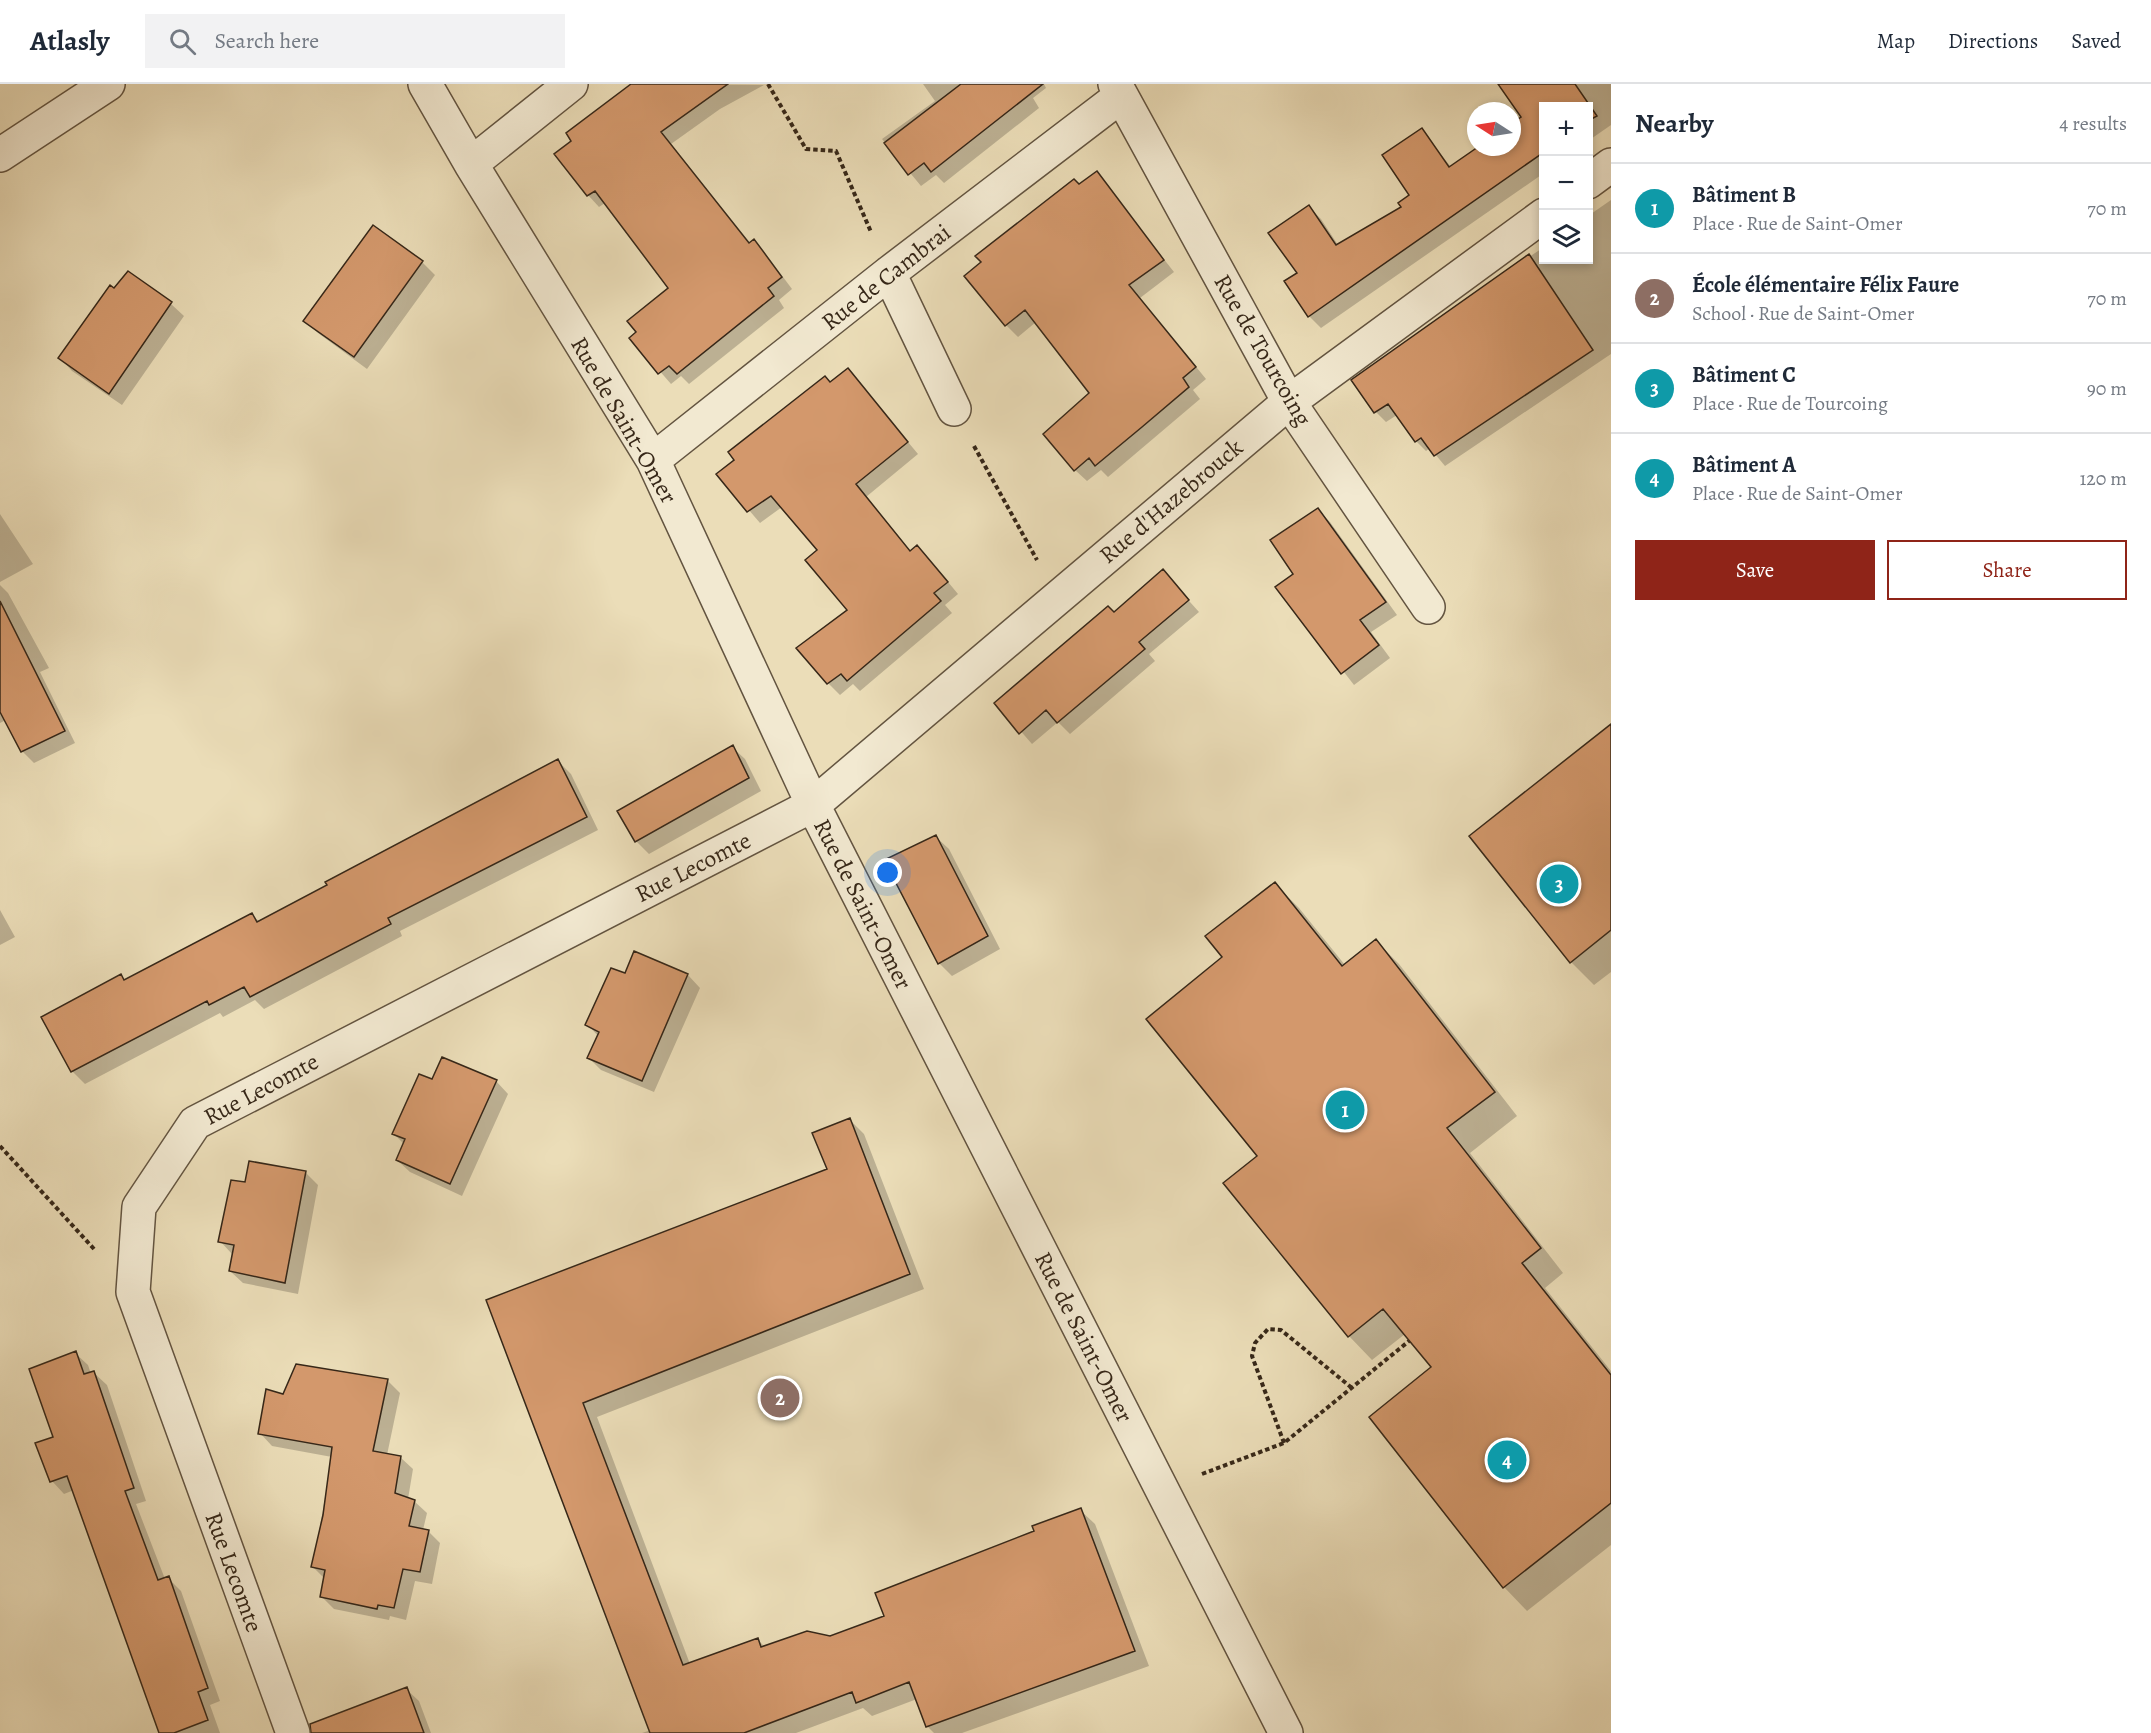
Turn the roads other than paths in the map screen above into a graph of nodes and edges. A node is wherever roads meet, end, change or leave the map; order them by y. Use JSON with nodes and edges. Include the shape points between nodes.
{"nodes":[{"id":1,"x":108,"y":84,"type":"edge"},
{"id":2,"x":425,"y":84,"type":"edge"},
{"id":3,"x":571,"y":84,"type":"edge"},
{"id":4,"x":1118,"y":90,"type":"edge"},
{"id":5,"x":0,"y":156,"type":"edge"},
{"id":6,"x":471,"y":164,"type":"junction"},
{"id":7,"x":1611,"y":165,"type":"edge"},
{"id":8,"x":1593,"y":178,"type":"edge"},
{"id":9,"x":1539,"y":219,"type":"edge"},
{"id":10,"x":889,"y":273,"type":"junction"},
{"id":11,"x":1289,"y":402,"type":"junction"},
{"id":12,"x":954,"y":409,"type":"road end"},
{"id":13,"x":653,"y":460,"type":"junction"},
{"id":14,"x":1428,"y":607,"type":"dead end"},
{"id":15,"x":813,"y":805,"type":"junction"},
{"id":16,"x":293,"y":1733,"type":"edge"},
{"id":17,"x":1286,"y":1733,"type":"edge"}],
"edges":[{"from":1,"to":5,"type":"street"},
{"from":2,"to":6,"type":"street","name":"Rue de Saint-Omer"},
{"from":3,"to":6,"type":"street"},
{"from":4,"to":10,"type":"street","name":"Rue de Cambrai"},
{"from":4,"to":11,"type":"street","name":"Rue de Tourcoing"},
{"from":6,"to":13,"type":"street","name":"Rue de Saint-Omer"},
{"from":7,"to":8,"type":"street"},
{"from":9,"to":11,"type":"street","name":"Rue d'Hazebrouck"},
{"from":10,"to":12,"type":"street"},
{"from":10,"to":13,"type":"street","name":"Rue de Cambrai"},
{"from":11,"to":14,"type":"street","name":"Rue de Tourcoing"},
{"from":11,"to":15,"type":"street","name":"Rue d'Hazebrouck"},
{"from":13,"to":15,"type":"street","name":"Rue de Saint-Omer"},
{"from":15,"to":16,"type":"street","name":"Rue Lecomte","via":[[195,1123],[139,1208],[133,1292]]},
{"from":15,"to":17,"type":"street","name":"Rue de Saint-Omer"}]}
